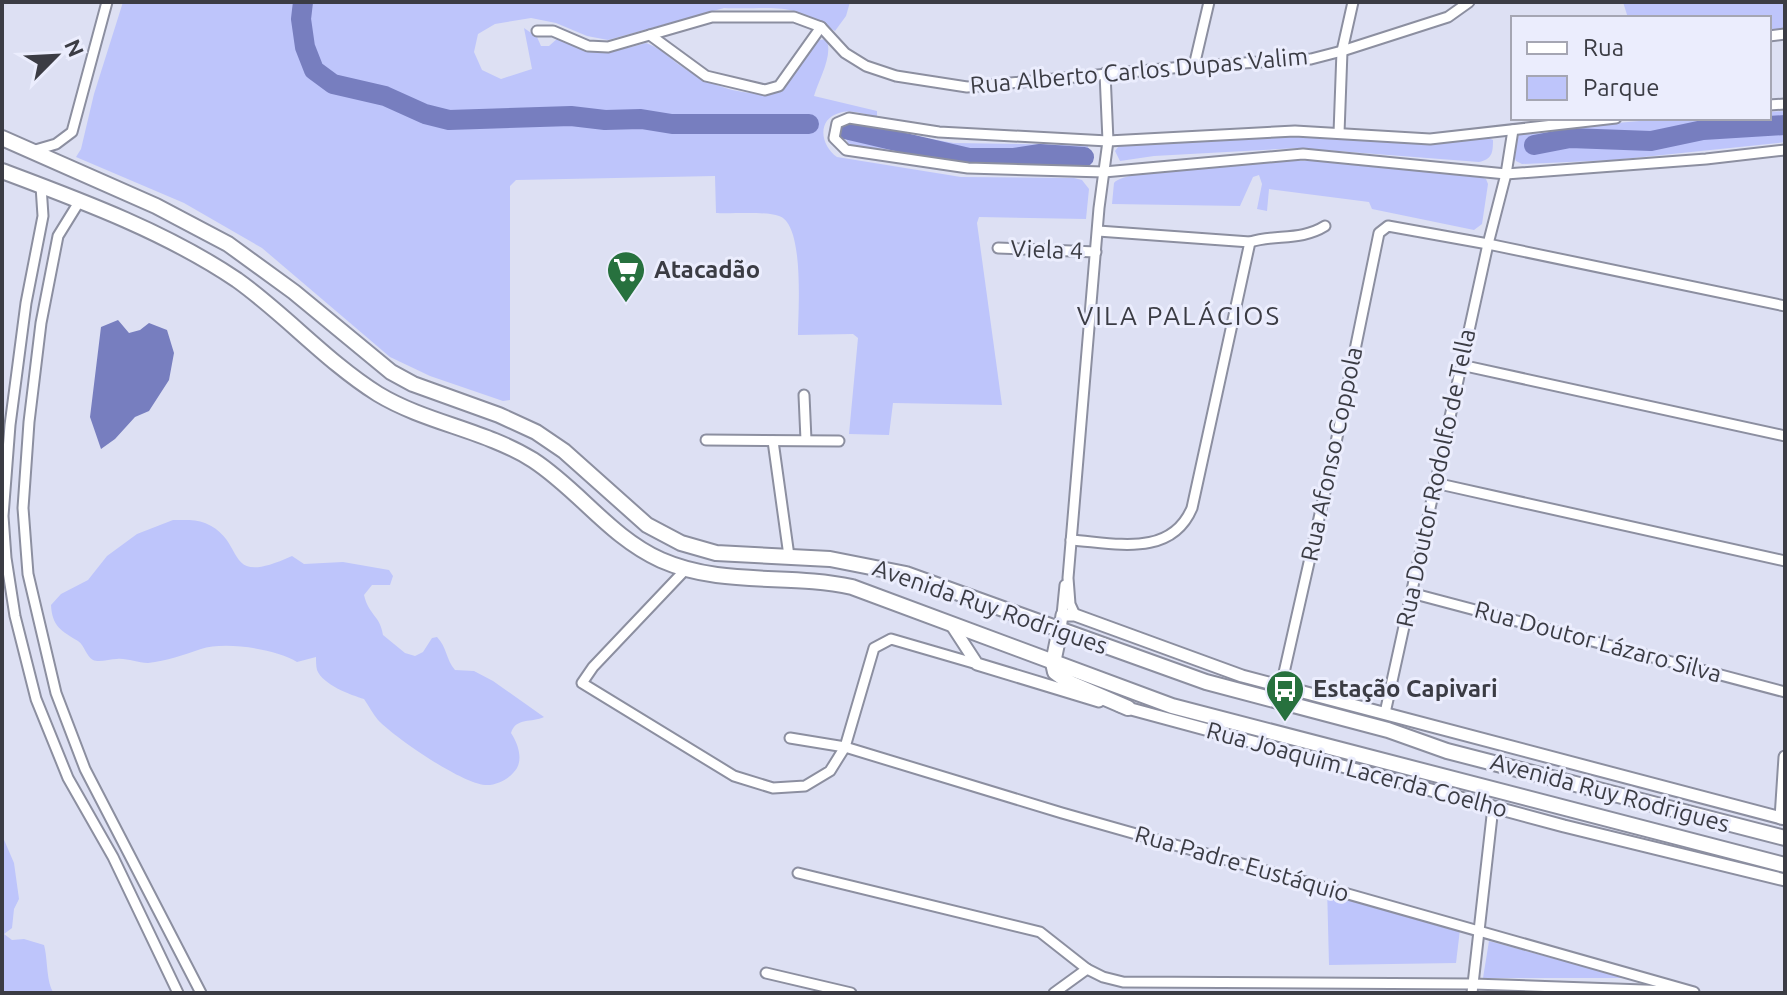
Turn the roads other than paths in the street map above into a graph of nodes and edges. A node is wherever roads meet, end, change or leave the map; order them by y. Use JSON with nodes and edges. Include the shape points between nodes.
{"nodes":[{"id":1,"x":107,"y":2,"type":"edge"},
{"id":2,"x":1209,"y":2,"type":"edge"},
{"id":3,"x":1353,"y":2,"type":"edge"},
{"id":4,"x":1469,"y":2,"type":"edge"},
{"id":5,"x":821,"y":27,"type":"junction"},
{"id":6,"x":537,"y":31,"type":"dead end"},
{"id":7,"x":650,"y":35,"type":"junction"},
{"id":8,"x":1342,"y":51,"type":"junction"},
{"id":9,"x":1194,"y":66,"type":"junction"},
{"id":10,"x":1105,"y":73,"type":"junction"},
{"id":11,"x":1599,"y":120,"type":"edge"},
{"id":12,"x":1513,"y":130,"type":"junction"},
{"id":13,"x":1339,"y":133,"type":"junction"},
{"id":14,"x":2,"y":138,"type":"edge"},
{"id":15,"x":1108,"y":141,"type":"junction"},
{"id":16,"x":1785,"y":150,"type":"edge"},
{"id":17,"x":32,"y":151,"type":"junction"},
{"id":18,"x":2,"y":171,"type":"edge"},
{"id":19,"x":1104,"y":172,"type":"junction"},
{"id":20,"x":1506,"y":174,"type":"junction"},
{"id":21,"x":41,"y":186,"type":"junction"},
{"id":22,"x":79,"y":202,"type":"junction"},
{"id":23,"x":1325,"y":226,"type":"dead end"},
{"id":24,"x":1098,"y":231,"type":"junction"},
{"id":25,"x":1250,"y":242,"type":"junction"},
{"id":26,"x":1488,"y":244,"type":"junction"},
{"id":27,"x":998,"y":248,"type":"dead end"},
{"id":28,"x":1096,"y":252,"type":"junction"},
{"id":29,"x":1785,"y":306,"type":"edge"},
{"id":30,"x":1461,"y":365,"type":"junction"},
{"id":31,"x":804,"y":395,"type":"dead end"},
{"id":32,"x":1785,"y":436,"type":"edge"},
{"id":33,"x":706,"y":440,"type":"dead end"},
{"id":34,"x":806,"y":440,"type":"junction"},
{"id":35,"x":773,"y":441,"type":"junction"},
{"id":36,"x":839,"y":441,"type":"dead end"},
{"id":37,"x":1435,"y":483,"type":"junction"},
{"id":38,"x":1071,"y":540,"type":"junction"},
{"id":39,"x":789,"y":556,"type":"junction"},
{"id":40,"x":1785,"y":561,"type":"edge"},
{"id":41,"x":686,"y":569,"type":"junction"},
{"id":42,"x":28,"y":574,"type":"junction"},
{"id":43,"x":1068,"y":578,"type":"junction"},
{"id":44,"x":10,"y":580,"type":"junction"},
{"id":45,"x":1411,"y":593,"type":"junction"},
{"id":46,"x":1075,"y":615,"type":"junction"},
{"id":47,"x":1061,"y":622,"type":"junction"},
{"id":48,"x":951,"y":624,"type":"junction"},
{"id":49,"x":1053,"y":663,"type":"junction"},
{"id":50,"x":977,"y":664,"type":"junction"},
{"id":51,"x":1281,"y":686,"type":"junction"},
{"id":52,"x":1785,"y":692,"type":"edge"},
{"id":53,"x":56,"y":693,"type":"junction"},
{"id":54,"x":36,"y":699,"type":"junction"},
{"id":55,"x":1128,"y":708,"type":"junction"},
{"id":56,"x":1385,"y":713,"type":"junction"},
{"id":57,"x":790,"y":738,"type":"dead end"},
{"id":58,"x":845,"y":747,"type":"junction"},
{"id":59,"x":1785,"y":757,"type":"edge"},
{"id":60,"x":1493,"y":807,"type":"junction"},
{"id":61,"x":1783,"y":818,"type":"edge"},
{"id":62,"x":1785,"y":838,"type":"edge"},
{"id":63,"x":1785,"y":865,"type":"edge"},
{"id":64,"x":798,"y":873,"type":"dead end"},
{"id":65,"x":1785,"y":880,"type":"edge"},
{"id":66,"x":1480,"y":932,"type":"junction"},
{"id":67,"x":1087,"y":969,"type":"junction"},
{"id":68,"x":766,"y":973,"type":"dead end"},
{"id":69,"x":1473,"y":989,"type":"edge"},
{"id":70,"x":178,"y":993,"type":"edge"},
{"id":71,"x":201,"y":993,"type":"edge"},
{"id":72,"x":851,"y":993,"type":"edge"},
{"id":73,"x":1054,"y":993,"type":"edge"},
{"id":74,"x":1696,"y":993,"type":"edge"}],
"edges":[{"from":1,"to":17,"type":"street","via":[[72,132]]},
{"from":2,"to":9,"type":"street"},
{"from":3,"to":8,"type":"street"},
{"from":4,"to":8,"type":"street","name":"Rua Alberto Carlos Dupas Valim","via":[[1448,17]]},
{"from":5,"to":7,"type":"street","via":[[794,17],[712,17]]},
{"from":5,"to":7,"type":"street","via":[[779,86],[765,90],[706,76]]},
{"from":5,"to":10,"type":"street","name":"Rua Alberto Carlos Dupas Valim","via":[[845,53],[896,76],[967,87]]},
{"from":6,"to":7,"type":"street","via":[[608,47]]},
{"from":8,"to":9,"type":"street","name":"Rua Alberto Carlos Dupas Valim","via":[[1311,59]]},
{"from":8,"to":13,"type":"street"},
{"from":9,"to":10,"type":"street","name":"Rua Alberto Carlos Dupas Valim"},
{"from":10,"to":15,"type":"street"},
{"from":11,"to":12,"type":"street"},
{"from":12,"to":13,"type":"street","via":[[1430,139]]},
{"from":12,"to":20,"type":"street","name":"Rua Doutor Rodolfo de Tella"},
{"from":13,"to":15,"type":"street"},
{"from":14,"to":17,"type":"main road","name":"Avenida Ruy Rodrigues"},
{"from":15,"to":19,"type":"street"},
{"from":15,"to":19,"type":"street","via":[[939,132],[849,118],[837,123],[834,138],[846,150],[968,168]]},
{"from":16,"to":20,"type":"street"},
{"from":17,"to":39,"type":"main road","name":"Avenida Ruy Rodrigues","via":[[228,244],[391,372],[536,432],[665,535],[716,553]]},
{"from":18,"to":21,"type":"main road","name":"Avenida Ruy Rodrigues"},
{"from":19,"to":20,"type":"street","via":[[1303,154]]},
{"from":19,"to":24,"type":"street"},
{"from":20,"to":26,"type":"street","name":"Rua Doutor Rodolfo de Tella"},
{"from":21,"to":22,"type":"main road","name":"Avenida Ruy Rodrigues"},
{"from":21,"to":44,"type":"street","via":[[43,216],[10,425],[3,516]]},
{"from":22,"to":41,"type":"main road","name":"Avenida Ruy Rodrigues","via":[[171,241],[216,267],[376,392],[414,412],[508,446],[559,479],[623,538]]},
{"from":22,"to":42,"type":"street","via":[[58,236],[41,323],[23,508]]},
{"from":23,"to":25,"type":"street","via":[[1299,238]]},
{"from":24,"to":25,"type":"street"},
{"from":24,"to":28,"type":"street"},
{"from":25,"to":38,"type":"street","via":[[1186,523],[1147,545]]},
{"from":26,"to":29,"type":"street"},
{"from":26,"to":30,"type":"street","name":"Rua Doutor Rodolfo de Tella"},
{"from":26,"to":51,"type":"street","name":"Rua Afonso Coppola","via":[[1388,226],[1379,233]]},
{"from":27,"to":28,"type":"street","name":"Viela 4"},
{"from":28,"to":38,"type":"street"},
{"from":30,"to":32,"type":"street"},
{"from":30,"to":37,"type":"street","name":"Rua Doutor Rodolfo de Tella"},
{"from":31,"to":34,"type":"street"},
{"from":33,"to":35,"type":"street"},
{"from":34,"to":35,"type":"street"},
{"from":34,"to":36,"type":"street"},
{"from":35,"to":39,"type":"street"},
{"from":37,"to":40,"type":"street"},
{"from":37,"to":45,"type":"street","name":"Rua Doutor Rodolfo de Tella"},
{"from":38,"to":43,"type":"street"},
{"from":39,"to":47,"type":"main road","name":"Avenida Ruy Rodrigues","via":[[906,574]]},
{"from":41,"to":48,"type":"main road","name":"Avenida Ruy Rodrigues","via":[[727,577],[831,583]]},
{"from":41,"to":58,"type":"street","via":[[582,683],[734,776],[773,788],[805,786],[830,771]]},
{"from":42,"to":44,"type":"street"},
{"from":42,"to":53,"type":"street"},
{"from":43,"to":46,"type":"street"},
{"from":43,"to":47,"type":"street"},
{"from":44,"to":54,"type":"street"},
{"from":45,"to":52,"type":"street","name":"Rua Doutor Lázaro Silva"},
{"from":45,"to":56,"type":"street","name":"Rua Doutor Rodolfo de Tella"},
{"from":46,"to":47,"type":"street"},
{"from":46,"to":51,"type":"street"},
{"from":47,"to":49,"type":"main road"},
{"from":47,"to":62,"type":"main road","name":"Avenida Ruy Rodrigues","via":[[1243,692]]},
{"from":48,"to":49,"type":"main road","name":"Avenida Ruy Rodrigues"},
{"from":48,"to":50,"type":"street"},
{"from":49,"to":55,"type":"main road","via":[[1055,672],[1070,683]]},
{"from":49,"to":63,"type":"main road","name":"Avenida Ruy Rodrigues","via":[[1228,723]]},
{"from":50,"to":55,"type":"street","name":"Rua Joaquim Lacerda Coelho"},
{"from":50,"to":58,"type":"street","via":[[891,639],[882,642],[874,648]]},
{"from":51,"to":56,"type":"street"},
{"from":53,"to":54,"type":"street"},
{"from":53,"to":71,"type":"street","via":[[85,769]]},
{"from":54,"to":70,"type":"street","via":[[68,778],[113,857]]},
{"from":55,"to":60,"type":"street","name":"Rua Joaquim Lacerda Coelho"},
{"from":56,"to":61,"type":"street"},
{"from":57,"to":58,"type":"street","name":"Rua Padre Eustáquio"},
{"from":58,"to":66,"type":"street","name":"Rua Padre Eustáquio"},
{"from":59,"to":61,"type":"street"},
{"from":60,"to":65,"type":"street","name":"Rua Joaquim Lacerda Coelho"},
{"from":60,"to":66,"type":"street"},
{"from":64,"to":67,"type":"street","via":[[1040,932]]},
{"from":66,"to":69,"type":"street"},
{"from":66,"to":74,"type":"street","name":"Rua Padre Eustáquio"},
{"from":67,"to":69,"type":"street","via":[[1123,982]]},
{"from":67,"to":73,"type":"street"},
{"from":68,"to":72,"type":"street"},
{"from":69,"to":74,"type":"street"}]}
